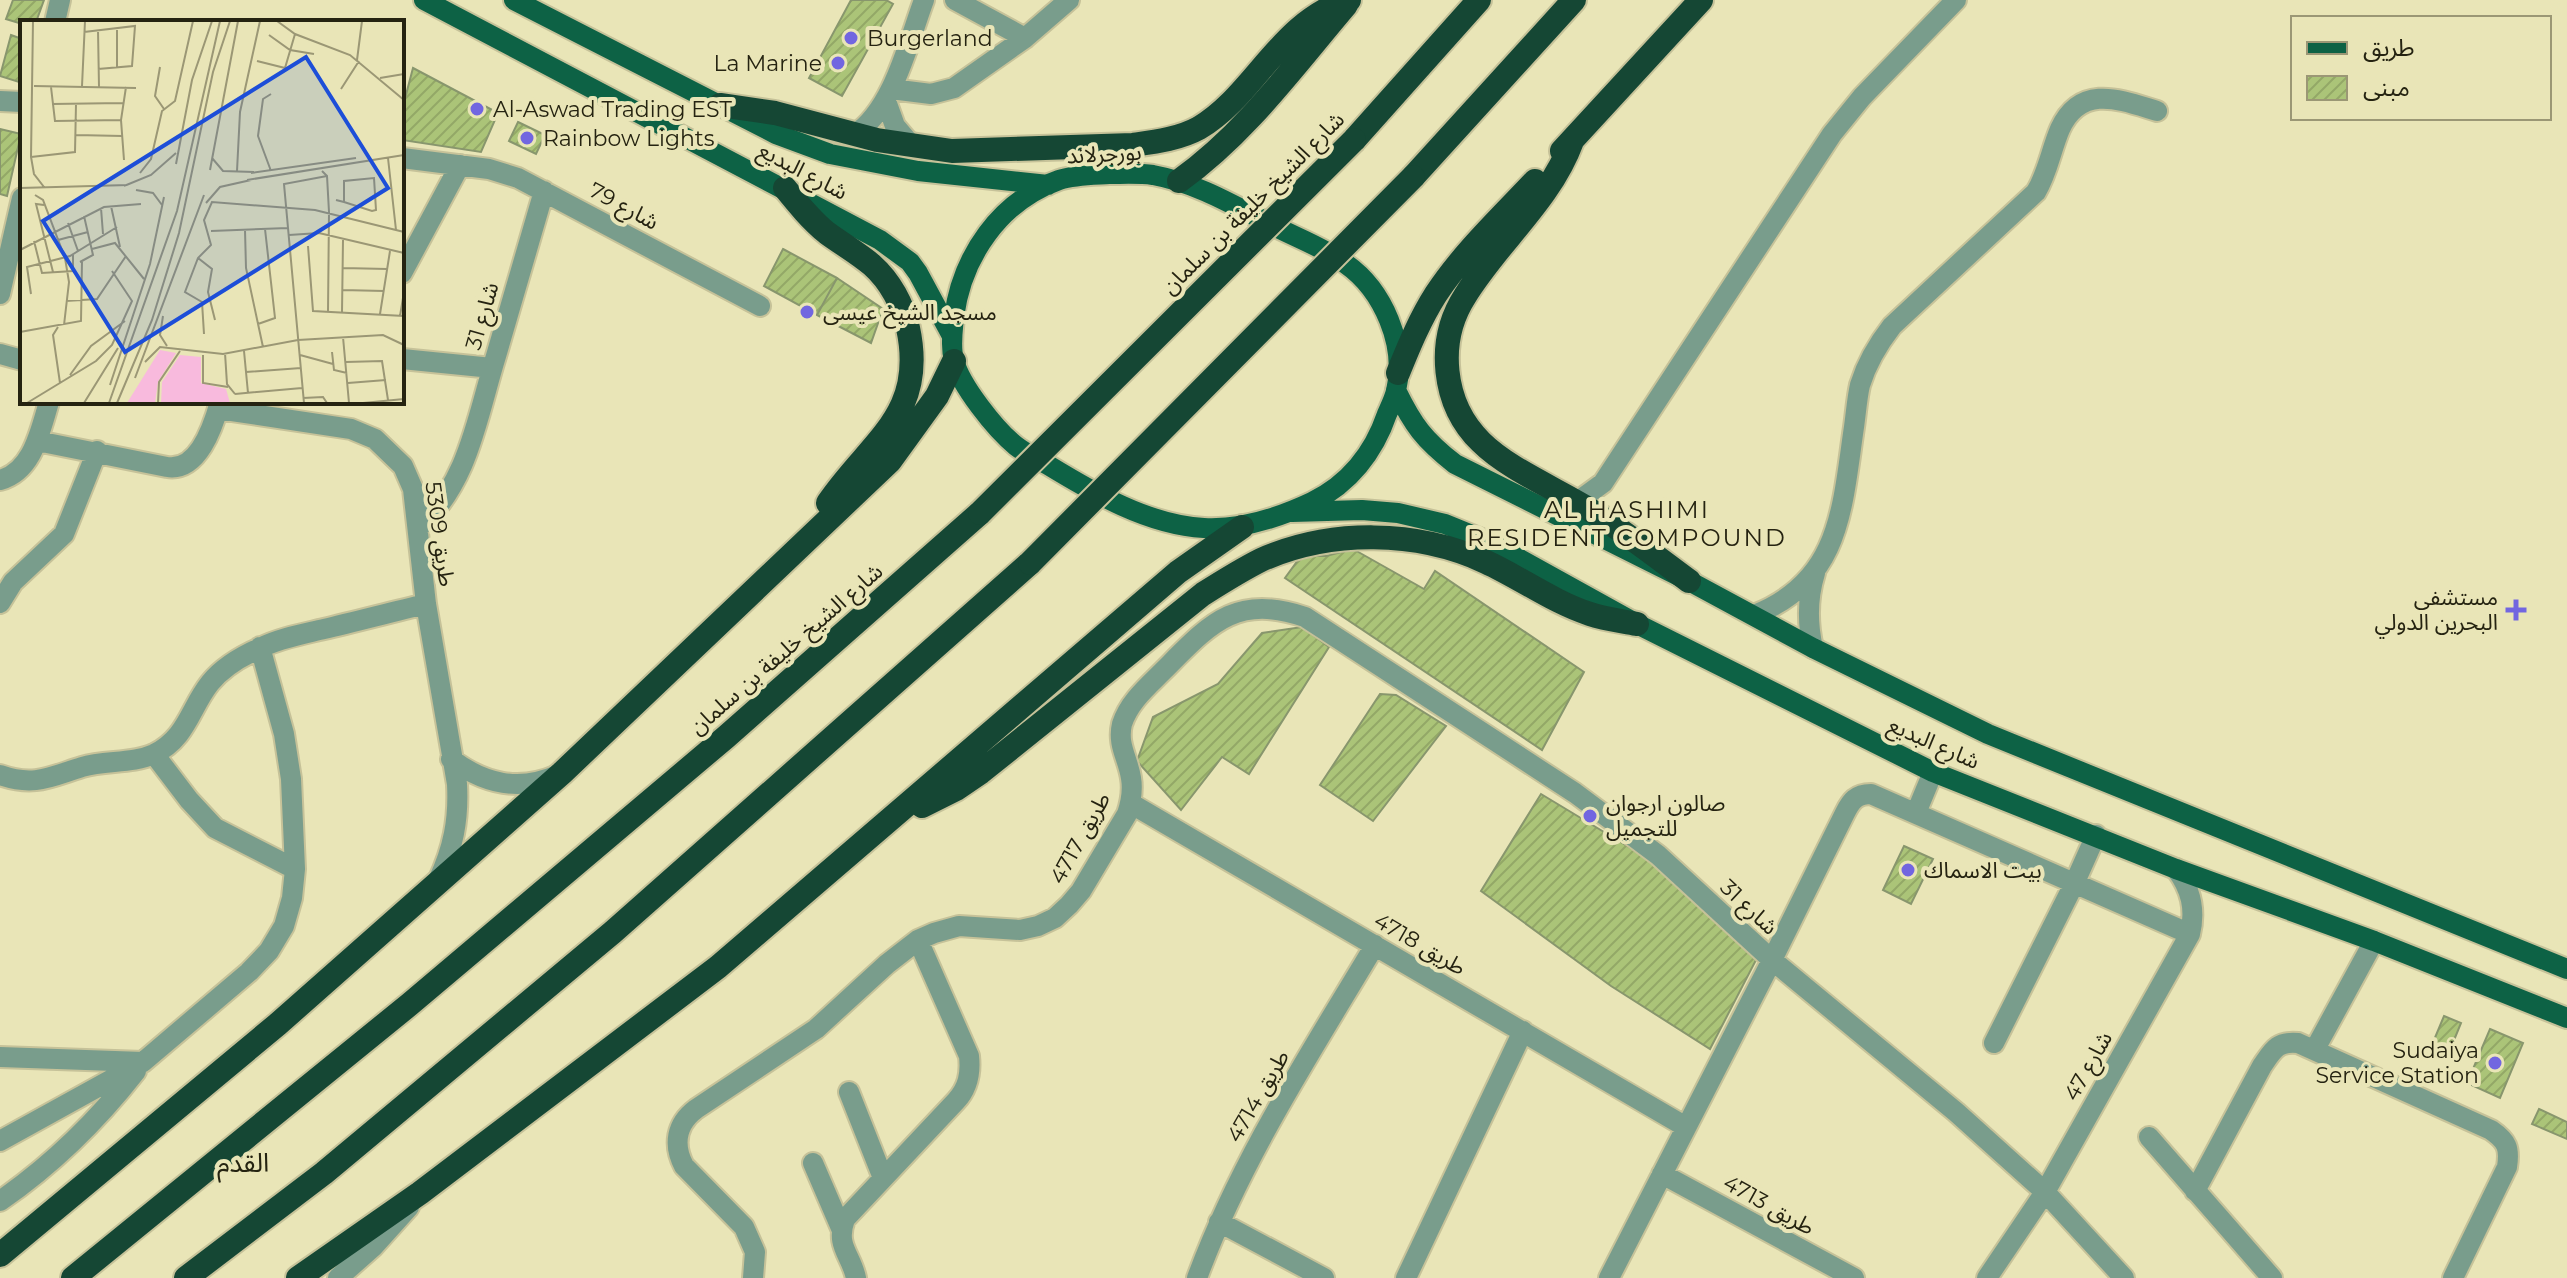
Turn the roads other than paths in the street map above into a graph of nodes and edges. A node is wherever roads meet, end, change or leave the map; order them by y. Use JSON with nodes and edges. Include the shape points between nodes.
{"nodes":[{"id":1,"x":60,"y":0,"type":"edge"},
{"id":2,"x":424,"y":0,"type":"edge"},
{"id":3,"x":514,"y":0,"type":"edge"},
{"id":4,"x":924,"y":0,"type":"edge"},
{"id":5,"x":955,"y":0,"type":"edge"},
{"id":6,"x":1069,"y":0,"type":"edge"},
{"id":7,"x":1350,"y":0,"type":"edge"},
{"id":8,"x":1479,"y":0,"type":"edge"},
{"id":9,"x":1574,"y":0,"type":"edge"},
{"id":10,"x":1701,"y":0,"type":"edge"},
{"id":11,"x":1956,"y":0,"type":"edge"},
{"id":12,"x":55,"y":20,"type":"edge"},
{"id":13,"x":1025,"y":38,"type":"junction"},
{"id":14,"x":888,"y":95,"type":"junction"},
{"id":15,"x":0,"y":101,"type":"edge"},
{"id":16,"x":20,"y":102,"type":"edge"},
{"id":17,"x":720,"y":105,"type":"junction"},
{"id":18,"x":2157,"y":111,"type":"dead end"},
{"id":19,"x":854,"y":135,"type":"junction"},
{"id":20,"x":1572,"y":141,"type":"junction"},
{"id":21,"x":912,"y":146,"type":"junction"},
{"id":22,"x":404,"y":158,"type":"edge"},
{"id":23,"x":460,"y":165,"type":"junction"},
{"id":24,"x":1179,"y":181,"type":"junction"},
{"id":25,"x":1048,"y":185,"type":"junction"},
{"id":26,"x":785,"y":188,"type":"junction"},
{"id":27,"x":544,"y":191,"type":"junction"},
{"id":28,"x":20,"y":207,"type":"edge"},
{"id":29,"x":404,"y":269,"type":"edge"},
{"id":30,"x":0,"y":294,"type":"edge"},
{"id":31,"x":760,"y":306,"type":"dead end"},
{"id":32,"x":952,"y":336,"type":"junction"},
{"id":33,"x":0,"y":354,"type":"edge"},
{"id":34,"x":20,"y":359,"type":"edge"},
{"id":35,"x":404,"y":359,"type":"edge"},
{"id":36,"x":954,"y":361,"type":"junction"},
{"id":37,"x":492,"y":368,"type":"junction"},
{"id":38,"x":1397,"y":381,"type":"junction"},
{"id":39,"x":48,"y":404,"type":"edge"},
{"id":40,"x":219,"y":406,"type":"edge"},
{"id":41,"x":37,"y":441,"type":"junction"},
{"id":42,"x":97,"y":451,"type":"junction"},
{"id":43,"x":0,"y":480,"type":"edge"},
{"id":44,"x":1586,"y":508,"type":"junction"},
{"id":45,"x":1292,"y":512,"type":"junction"},
{"id":46,"x":419,"y":527,"type":"junction"},
{"id":47,"x":1242,"y":527,"type":"junction"},
{"id":48,"x":804,"y":544,"type":"junction"},
{"id":49,"x":1816,"y":569,"type":"junction"},
{"id":50,"x":1689,"y":581,"type":"junction"},
{"id":51,"x":0,"y":603,"type":"edge"},
{"id":52,"x":426,"y":604,"type":"junction"},
{"id":53,"x":1754,"y":615,"type":"junction"},
{"id":54,"x":1305,"y":617,"type":"joint"},
{"id":55,"x":1637,"y":624,"type":"junction"},
{"id":56,"x":260,"y":647,"type":"junction"},
{"id":57,"x":1813,"y":648,"type":"junction"},
{"id":58,"x":154,"y":754,"type":"junction"},
{"id":59,"x":451,"y":759,"type":"junction"},
{"id":60,"x":1933,"y":772,"type":"junction"},
{"id":61,"x":562,"y":773,"type":"junction"},
{"id":62,"x":0,"y":775,"type":"edge"},
{"id":63,"x":1130,"y":803,"type":"junction"},
{"id":64,"x":900,"y":813,"type":"junction"},
{"id":65,"x":1916,"y":813,"type":"junction"},
{"id":66,"x":2096,"y":835,"type":"junction"},
{"id":67,"x":295,"y":869,"type":"junction"},
{"id":68,"x":2176,"y":869,"type":"junction"},
{"id":69,"x":438,"y":882,"type":"junction"},
{"id":70,"x":2075,"y":882,"type":"junction"},
{"id":71,"x":2190,"y":934,"type":"junction"},
{"id":72,"x":918,"y":940,"type":"junction"},
{"id":73,"x":2374,"y":941,"type":"junction"},
{"id":74,"x":1375,"y":945,"type":"junction"},
{"id":75,"x":1772,"y":960,"type":"junction"},
{"id":76,"x":2567,"y":969,"type":"edge"},
{"id":77,"x":2567,"y":1018,"type":"edge"},
{"id":78,"x":1523,"y":1031,"type":"junction"},
{"id":79,"x":1994,"y":1043,"type":"dead end"},
{"id":80,"x":2315,"y":1049,"type":"junction"},
{"id":81,"x":0,"y":1057,"type":"edge"},
{"id":82,"x":143,"y":1062,"type":"junction"},
{"id":83,"x":849,"y":1092,"type":"dead end"},
{"id":84,"x":1686,"y":1127,"type":"junction"},
{"id":85,"x":2149,"y":1137,"type":"dead end"},
{"id":86,"x":0,"y":1141,"type":"edge"},
{"id":87,"x":813,"y":1163,"type":"dead end"},
{"id":88,"x":1662,"y":1174,"type":"junction"},
{"id":89,"x":883,"y":1178,"type":"junction"},
{"id":90,"x":2195,"y":1191,"type":"junction"},
{"id":91,"x":2045,"y":1192,"type":"junction"},
{"id":92,"x":420,"y":1193,"type":"junction"},
{"id":93,"x":0,"y":1201,"type":"edge"},
{"id":94,"x":1219,"y":1222,"type":"junction"},
{"id":95,"x":841,"y":1228,"type":"junction"},
{"id":96,"x":0,"y":1255,"type":"edge"},
{"id":97,"x":73,"y":1278,"type":"edge"},
{"id":98,"x":186,"y":1278,"type":"edge"},
{"id":99,"x":298,"y":1278,"type":"edge"},
{"id":100,"x":338,"y":1278,"type":"edge"},
{"id":101,"x":753,"y":1278,"type":"edge"},
{"id":102,"x":856,"y":1278,"type":"edge"},
{"id":103,"x":1197,"y":1278,"type":"edge"},
{"id":104,"x":1324,"y":1278,"type":"edge"},
{"id":105,"x":1406,"y":1278,"type":"edge"},
{"id":106,"x":1609,"y":1278,"type":"edge"},
{"id":107,"x":1854,"y":1278,"type":"edge"},
{"id":108,"x":1987,"y":1278,"type":"edge"},
{"id":109,"x":2124,"y":1278,"type":"edge"},
{"id":110,"x":2272,"y":1278,"type":"edge"},
{"id":111,"x":2453,"y":1278,"type":"edge"}],
"edges":[{"from":1,"to":12,"type":"street"},
{"from":2,"to":26,"type":"main road","name":"شارع البديع"},
{"from":3,"to":17,"type":"main road","name":"شارع البديع"},
{"from":4,"to":14,"type":"street"},
{"from":5,"to":13,"type":"street"},
{"from":6,"to":13,"type":"street"},
{"from":7,"to":21,"type":"highway","via":[[1330,6],[1298,29],[1217,115],[1168,139],[965,151]]},
{"from":7,"to":24,"type":"highway","via":[[1249,118]]},
{"from":8,"to":97,"type":"highway","name":"شارع الشيخ خليفة بن سلمان","bridge":true,"via":[[1354,140],[980,513],[410,1004]]},
{"from":9,"to":98,"type":"highway","bridge":true,"via":[[1413,177],[1030,563],[613,932],[324,1173]]},
{"from":10,"to":20,"type":"highway"},
{"from":11,"to":44,"type":"street","via":[[1832,134]]},
{"from":13,"to":14,"type":"street","via":[[954,88]]},
{"from":14,"to":19,"type":"street","via":[[873,121]]},
{"from":14,"to":21,"type":"street","via":[[895,126]]},
{"from":15,"to":16,"type":"street"},
{"from":17,"to":19,"type":"highway","via":[[775,113]]},
{"from":17,"to":25,"type":"main road","name":"شارع البديع","via":[[830,154],[918,171]]},
{"from":18,"to":49,"type":"street","via":[[2106,97],[2078,106],[2060,129],[2036,192],[1878,344],[1859,387],[1839,518]]},
{"from":19,"to":21,"type":"highway"},
{"from":20,"to":38,"type":"highway","via":[[1454,270],[1423,317]]},
{"from":20,"to":44,"type":"highway","via":[[1563,166],[1462,299],[1446,348],[1453,398],[1481,443]]},
{"from":22,"to":23,"type":"street","name":"شارع 79"},
{"from":23,"to":27,"type":"street","name":"شارع 79","via":[[504,173]]},
{"from":23,"to":29,"type":"street"},
{"from":24,"to":25,"type":"main road","name":"بورجرلاند","via":[[1109,174]]},
{"from":24,"to":38,"type":"main road","name":"بورجرلاند","via":[[1344,262],[1365,279],[1390,323]]},
{"from":25,"to":32,"type":"main road","name":"بورجرلاند","via":[[1014,206],[971,257]]},
{"from":26,"to":32,"type":"main road","name":"شارع البديع","via":[[910,262]]},
{"from":26,"to":48,"type":"highway","via":[[804,212],[874,267],[893,290],[912,346],[912,376],[904,405],[833,496]]},
{"from":27,"to":31,"type":"street","name":"شارع 79"},
{"from":27,"to":37,"type":"street","name":"شارع 31"},
{"from":28,"to":30,"type":"street"},
{"from":32,"to":36,"type":"main road","name":"بورجرلاند"},
{"from":33,"to":34,"type":"street"},
{"from":35,"to":37,"type":"street","name":"شارع 31"},
{"from":36,"to":47,"type":"main road","name":"بورجرلاند","via":[[988,418],[1016,446],[1061,473],[1122,506],[1170,522]]},
{"from":36,"to":48,"type":"highway","via":[[905,443]]},
{"from":37,"to":46,"type":"street","via":[[459,473]]},
{"from":38,"to":45,"type":"main road","name":"بورجرلاند","via":[[1381,433],[1356,470]]},
{"from":38,"to":50,"type":"main road","name":"شارع البديع","via":[[1413,423],[1455,464]]},
{"from":39,"to":41,"type":"street"},
{"from":40,"to":42,"type":"street","via":[[195,458],[181,467]]},
{"from":40,"to":46,"type":"street","name":"طريق 5309","via":[[351,429],[375,439],[403,466]]},
{"from":41,"to":42,"type":"street"},
{"from":41,"to":43,"type":"street","via":[[16,474]]},
{"from":42,"to":51,"type":"street","via":[[64,534],[13,582]]},
{"from":44,"to":50,"type":"highway"},
{"from":45,"to":47,"type":"main road","name":"بورجرلاند"},
{"from":45,"to":55,"type":"main road","name":"شارع البديع","via":[[1362,510],[1445,524],[1489,542]]},
{"from":46,"to":52,"type":"street","name":"طريق 5309"},
{"from":47,"to":64,"type":"highway","via":[[1168,581]]},
{"from":48,"to":61,"type":"highway"},
{"from":49,"to":53,"type":"street","via":[[1790,597]]},
{"from":49,"to":57,"type":"street","via":[[1808,604]]},
{"from":50,"to":53,"type":"main road","name":"شارع البديع"},
{"from":52,"to":56,"type":"street"},
{"from":52,"to":59,"type":"street","name":"طريق 5309"},
{"from":53,"to":57,"type":"main road","name":"شارع البديع"},
{"from":54,"to":63,"type":"street","name":"طريق 4717","via":[[1279,609],[1251,609],[1216,621],[1136,698],[1120,741],[1131,779]]},
{"from":54,"to":75,"type":"street","name":"شارع 31","via":[[1617,823]]},
{"from":55,"to":60,"type":"main road","name":"شارع البديع"},
{"from":55,"to":64,"type":"highway","via":[[1591,614],[1452,549],[1421,541],[1324,541],[1243,569],[1203,594],[981,772],[929,803]]},
{"from":56,"to":58,"type":"street","via":[[211,682],[188,723]]},
{"from":56,"to":67,"type":"street","via":[[291,779]]},
{"from":57,"to":76,"type":"main road","name":"شارع البديع","via":[[1988,734]]},
{"from":58,"to":62,"type":"street","via":[[84,766],[34,782]]},
{"from":58,"to":67,"type":"street","via":[[215,828]]},
{"from":59,"to":61,"type":"street","via":[[485,780],[504,784],[524,785]]},
{"from":59,"to":69,"type":"street","name":"طريق 5309","via":[[458,810],[449,859]]},
{"from":60,"to":65,"type":"street"},
{"from":60,"to":66,"type":"main road","name":"شارع البديع"},
{"from":61,"to":69,"type":"highway"},
{"from":63,"to":72,"type":"street","name":"طريق 4717","via":[[1081,891],[1055,918],[1020,930],[959,926]]},
{"from":63,"to":74,"type":"street","name":"طريق 4718"},
{"from":64,"to":92,"type":"highway","via":[[718,967]]},
{"from":65,"to":70,"type":"street"},
{"from":65,"to":75,"type":"street","via":[[1871,794],[1853,800]]},
{"from":66,"to":68,"type":"main road","name":"شارع البديع"},
{"from":66,"to":70,"type":"street"},
{"from":67,"to":82,"type":"street","via":[[284,926],[269,951]]},
{"from":68,"to":71,"type":"street","name":"شارع 47","via":[[2192,899]]},
{"from":68,"to":73,"type":"main road","name":"شارع البديع"},
{"from":69,"to":96,"type":"highway","via":[[278,1024]]},
{"from":70,"to":71,"type":"street"},
{"from":70,"to":79,"type":"street"},
{"from":71,"to":91,"type":"street","name":"شارع 47"},
{"from":72,"to":89,"type":"street","via":[[969,1056],[970,1075],[962,1094]]},
{"from":72,"to":101,"type":"street","name":"طريق 4717","via":[[816,1029],[696,1109],[680,1128],[677,1148],[684,1166],[751,1239]]},
{"from":73,"to":77,"type":"main road","name":"شارع البديع"},
{"from":73,"to":80,"type":"street"},
{"from":74,"to":78,"type":"street","name":"طريق 4718"},
{"from":74,"to":94,"type":"street","name":"طريق 4714","via":[[1271,1119]]},
{"from":75,"to":84,"type":"street"},
{"from":75,"to":91,"type":"street","name":"شارع 31"},
{"from":78,"to":84,"type":"street","name":"طريق 4718"},
{"from":78,"to":105,"type":"street"},
{"from":80,"to":90,"type":"street","via":[[2286,1042],[2274,1050]]},
{"from":80,"to":111,"type":"street","via":[[2505,1139],[2510,1152],[2507,1167]]},
{"from":81,"to":82,"type":"street"},
{"from":82,"to":86,"type":"street"},
{"from":82,"to":93,"type":"street","via":[[74,1141]]},
{"from":83,"to":89,"type":"street"},
{"from":84,"to":88,"type":"street"},
{"from":85,"to":90,"type":"street"},
{"from":87,"to":95,"type":"street"},
{"from":88,"to":106,"type":"street"},
{"from":88,"to":107,"type":"street","name":"طريق 4713"},
{"from":89,"to":95,"type":"street","via":[[850,1211]]},
{"from":90,"to":110,"type":"street"},
{"from":91,"to":108,"type":"street","name":"شارع 47"},
{"from":91,"to":109,"type":"street","name":"شارع 31"},
{"from":92,"to":99,"type":"highway"},
{"from":92,"to":100,"type":"street"},
{"from":94,"to":103,"type":"street","name":"طريق 4714"},
{"from":94,"to":104,"type":"street"},
{"from":95,"to":102,"type":"street","via":[[842,1247]]}]}
